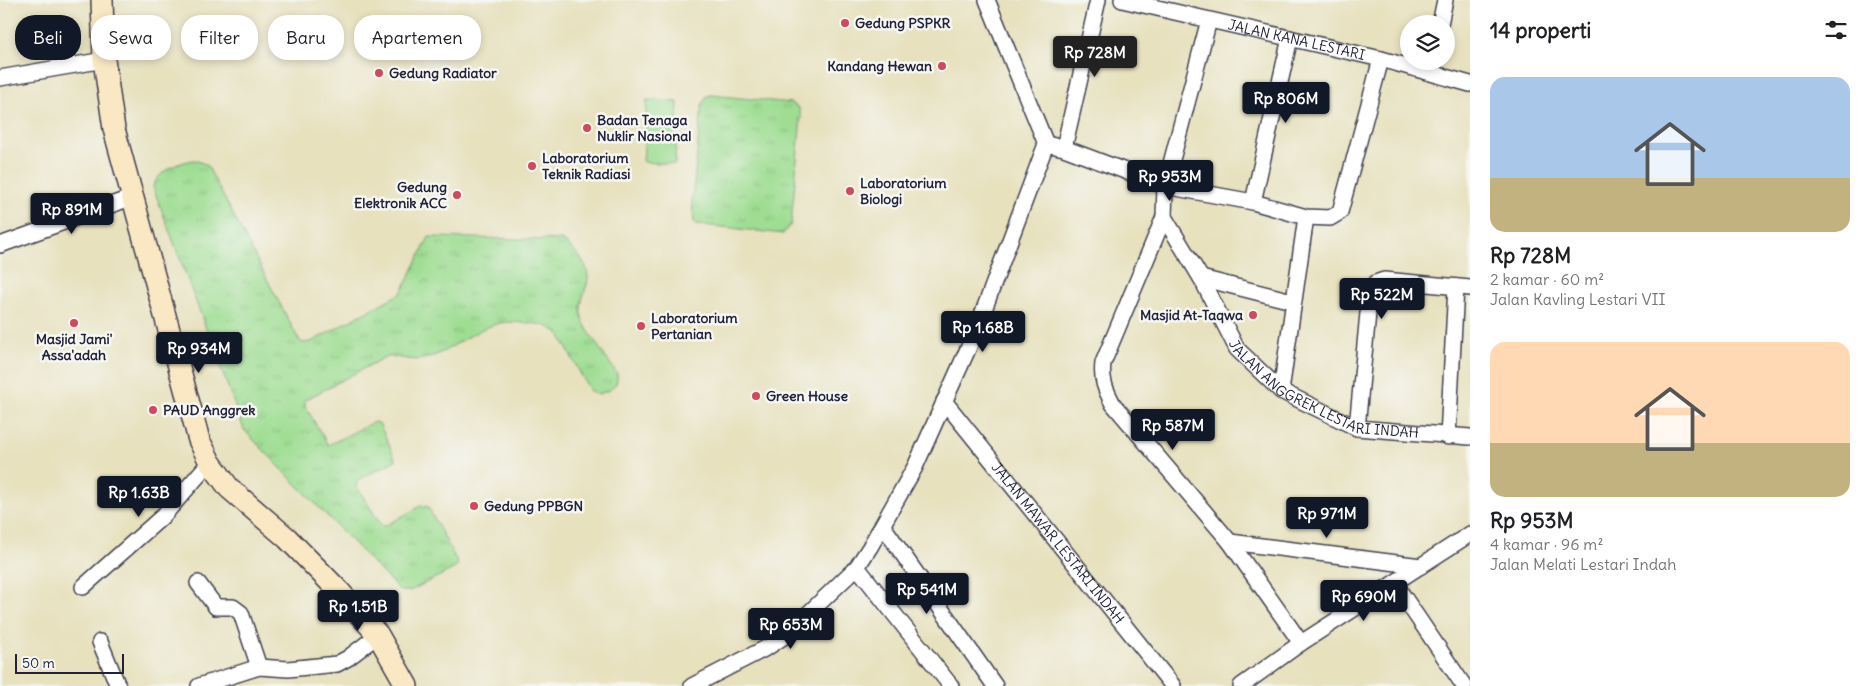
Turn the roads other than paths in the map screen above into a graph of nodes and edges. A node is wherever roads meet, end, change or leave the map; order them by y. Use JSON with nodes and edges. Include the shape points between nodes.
{"nodes":[{"id":1,"x":102,"y":0,"type":"edge"},
{"id":2,"x":987,"y":0,"type":"edge"},
{"id":3,"x":1098,"y":0,"type":"edge"},
{"id":4,"x":1122,"y":0,"type":"edge"},
{"id":5,"x":1445,"y":0,"type":"edge"},
{"id":6,"x":102,"y":15,"type":"edge"},
{"id":7,"x":1442,"y":15,"type":"edge"},
{"id":8,"x":1209,"y":20,"type":"junction"},
{"id":9,"x":1290,"y":38,"type":"junction"},
{"id":10,"x":1381,"y":59,"type":"junction"},
{"id":11,"x":104,"y":60,"type":"joint"},
{"id":12,"x":1400,"y":62,"type":"edge"},
{"id":13,"x":1436,"y":70,"type":"edge"},
{"id":14,"x":0,"y":78,"type":"edge"},
{"id":15,"x":1470,"y":84,"type":"edge"},
{"id":16,"x":1046,"y":144,"type":"junction"},
{"id":17,"x":1064,"y":148,"type":"junction"},
{"id":18,"x":1165,"y":186,"type":"junction"},
{"id":19,"x":134,"y":197,"type":"junction"},
{"id":20,"x":1254,"y":202,"type":"junction"},
{"id":21,"x":1164,"y":217,"type":"junction"},
{"id":22,"x":1306,"y":217,"type":"junction"},
{"id":23,"x":0,"y":245,"type":"edge"},
{"id":24,"x":1201,"y":278,"type":"junction"},
{"id":25,"x":1463,"y":288,"type":"edge"},
{"id":26,"x":1292,"y":301,"type":"junction"},
{"id":27,"x":1281,"y":391,"type":"junction"},
{"id":28,"x":944,"y":401,"type":"junction"},
{"id":29,"x":1357,"y":428,"type":"junction"},
{"id":30,"x":1448,"y":437,"type":"junction"},
{"id":31,"x":1470,"y":437,"type":"edge"},
{"id":32,"x":210,"y":462,"type":"junction"},
{"id":33,"x":882,"y":526,"type":"junction"},
{"id":34,"x":1470,"y":534,"type":"edge"},
{"id":35,"x":1230,"y":542,"type":"junction"},
{"id":36,"x":1421,"y":566,"type":"junction"},
{"id":37,"x":857,"y":567,"type":"junction"},
{"id":38,"x":198,"y":582,"type":"dead end"},
{"id":39,"x":1395,"y":584,"type":"junction"},
{"id":40,"x":83,"y":587,"type":"dead end"},
{"id":41,"x":378,"y":635,"type":"junction"},
{"id":42,"x":100,"y":642,"type":"dead end"},
{"id":43,"x":1301,"y":643,"type":"junction"},
{"id":44,"x":259,"y":667,"type":"junction"},
{"id":45,"x":118,"y":686,"type":"edge"},
{"id":46,"x":199,"y":686,"type":"edge"},
{"id":47,"x":407,"y":686,"type":"edge"},
{"id":48,"x":692,"y":686,"type":"edge"},
{"id":49,"x":951,"y":686,"type":"edge"},
{"id":50,"x":995,"y":686,"type":"edge"},
{"id":51,"x":1173,"y":686,"type":"edge"},
{"id":52,"x":1241,"y":686,"type":"edge"},
{"id":53,"x":1464,"y":686,"type":"edge"}],
"edges":[{"from":1,"to":6,"type":"main road"},
{"from":2,"to":16,"type":"street"},
{"from":3,"to":17,"type":"street"},
{"from":4,"to":8,"type":"street","name":"JALAN KANA LESTARI"},
{"from":5,"to":7,"type":"street"},
{"from":8,"to":9,"type":"street","name":"JALAN KANA LESTARI"},
{"from":8,"to":18,"type":"street"},
{"from":9,"to":10,"type":"street","name":"JALAN KANA LESTARI"},
{"from":9,"to":20,"type":"street"},
{"from":10,"to":12,"type":"street","name":"JALAN KANA LESTARI"},
{"from":10,"to":22,"type":"street","via":[[1340,212],[1330,218]]},
{"from":11,"to":14,"type":"street"},
{"from":11,"to":19,"type":"main road","via":[[114,129]]},
{"from":13,"to":15,"type":"street","name":"JALAN KANA LESTARI"},
{"from":16,"to":17,"type":"street"},
{"from":16,"to":28,"type":"street","via":[[976,331]]},
{"from":17,"to":18,"type":"street"},
{"from":18,"to":20,"type":"street"},
{"from":18,"to":21,"type":"street"},
{"from":19,"to":23,"type":"street"},
{"from":19,"to":32,"type":"main road","via":[[190,414]]},
{"from":20,"to":22,"type":"street"},
{"from":21,"to":24,"type":"street","name":"JALAN ANGGREK LESTARI INDAH"},
{"from":21,"to":35,"type":"street","via":[[1103,362],[1102,375],[1113,404]]},
{"from":22,"to":26,"type":"street"},
{"from":24,"to":26,"type":"street"},
{"from":24,"to":27,"type":"street","name":"JALAN ANGGREK LESTARI INDAH","via":[[1237,349]]},
{"from":25,"to":29,"type":"street","via":[[1384,280],[1375,283],[1370,292]]},
{"from":25,"to":30,"type":"street"},
{"from":26,"to":27,"type":"street"},
{"from":27,"to":29,"type":"street","name":"JALAN ANGGREK LESTARI INDAH"},
{"from":28,"to":33,"type":"street","via":[[915,467]]},
{"from":28,"to":51,"type":"street","name":"JALAN MAWAR LESTARI INDAH"},
{"from":29,"to":30,"type":"street","name":"JALAN ANGGREK LESTARI INDAH"},
{"from":30,"to":31,"type":"street","name":"JALAN ANGGREK LESTARI INDAH"},
{"from":32,"to":40,"type":"street","via":[[163,516]]},
{"from":32,"to":41,"type":"main road","via":[[229,488],[287,538]]},
{"from":33,"to":37,"type":"street"},
{"from":33,"to":50,"type":"street"},
{"from":34,"to":36,"type":"street"},
{"from":35,"to":36,"type":"street"},
{"from":35,"to":43,"type":"street"},
{"from":36,"to":39,"type":"street"},
{"from":37,"to":48,"type":"street","via":[[786,635]]},
{"from":37,"to":49,"type":"street"},
{"from":38,"to":44,"type":"street","via":[[216,606],[233,607],[241,613]]},
{"from":39,"to":43,"type":"street"},
{"from":39,"to":53,"type":"street"},
{"from":41,"to":44,"type":"street","via":[[336,664],[288,669]]},
{"from":41,"to":47,"type":"main road"},
{"from":42,"to":45,"type":"street"},
{"from":43,"to":52,"type":"street"},
{"from":44,"to":46,"type":"street"}]}
